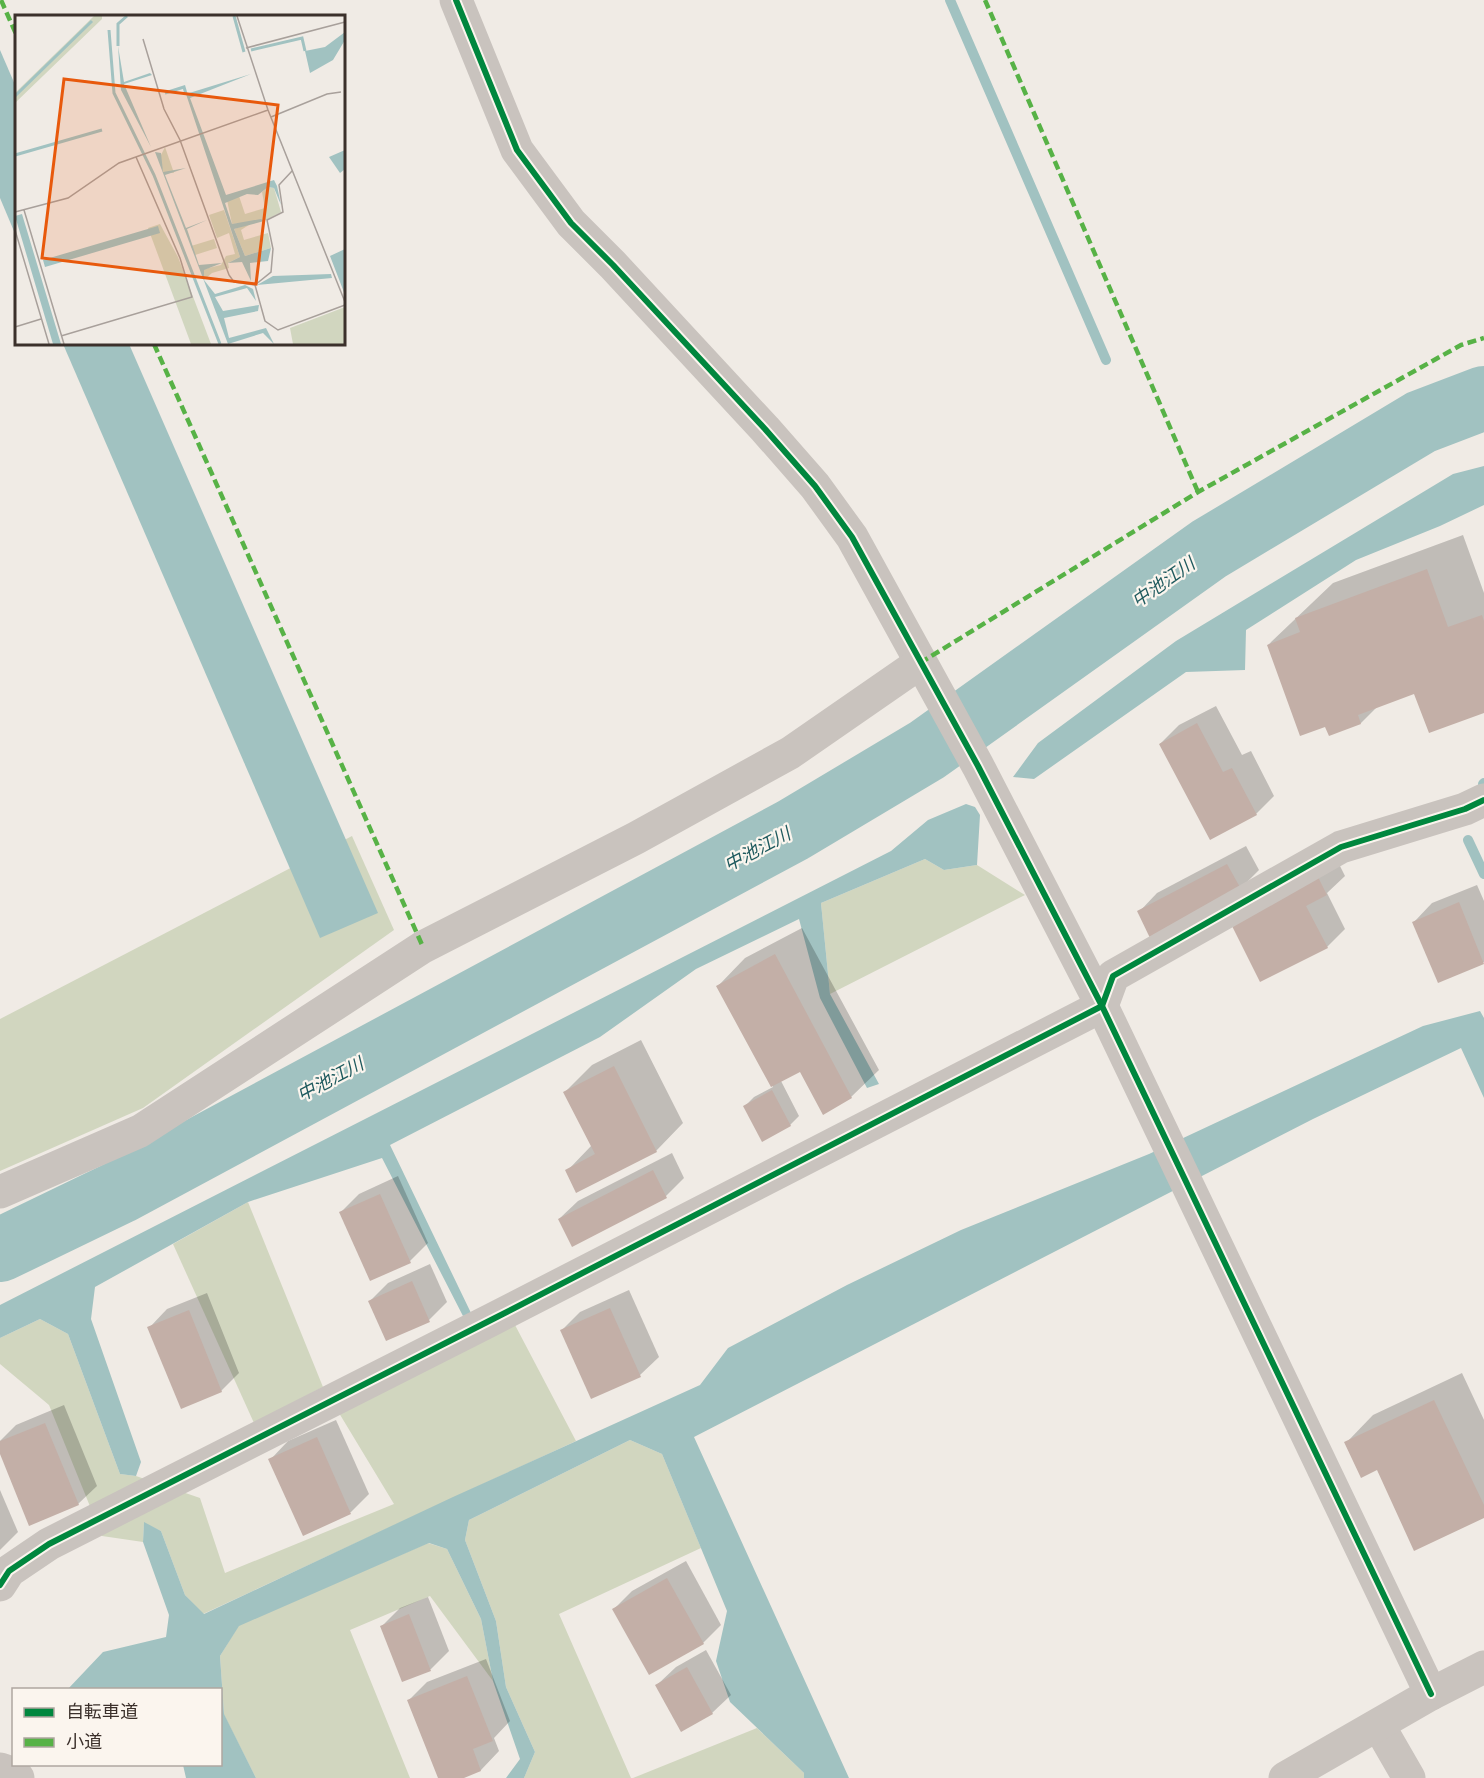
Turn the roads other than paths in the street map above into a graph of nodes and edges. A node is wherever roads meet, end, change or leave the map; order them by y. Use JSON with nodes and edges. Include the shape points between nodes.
{"nodes":[{"id":1,"x":456,"y":0,"type":"edge"},
{"id":2,"x":920,"y":663,"type":"junction"},
{"id":3,"x":1484,"y":800,"type":"edge"},
{"id":4,"x":1101,"y":1006,"type":"junction"},
{"id":5,"x":0,"y":1192,"type":"edge"},
{"id":6,"x":0,"y":1586,"type":"edge"},
{"id":7,"x":1484,"y":1667,"type":"edge"},
{"id":8,"x":1431,"y":1694,"type":"junction"},
{"id":9,"x":1379,"y":1726,"type":"junction"},
{"id":10,"x":0,"y":1769,"type":"edge"},
{"id":11,"x":18,"y":1778,"type":"edge"},
{"id":12,"x":1286,"y":1778,"type":"edge"},
{"id":13,"x":1409,"y":1778,"type":"edge"}],
"edges":[{"from":1,"to":2,"type":"street","via":[[517,150],[571,223],[815,486],[852,537]]},
{"from":2,"to":4,"type":"street","via":[[978,766]]},
{"from":2,"to":5,"type":"street","via":[[790,753],[636,838],[423,947],[141,1131]]},
{"from":3,"to":4,"type":"street","via":[[1341,847],[1113,976]]},
{"from":4,"to":6,"type":"street","via":[[49,1544],[9,1571]]},
{"from":4,"to":8,"type":"street"},
{"from":7,"to":8,"type":"street"},
{"from":8,"to":9,"type":"street"},
{"from":9,"to":12,"type":"street"},
{"from":9,"to":13,"type":"street"},
{"from":10,"to":11,"type":"street"}]}
